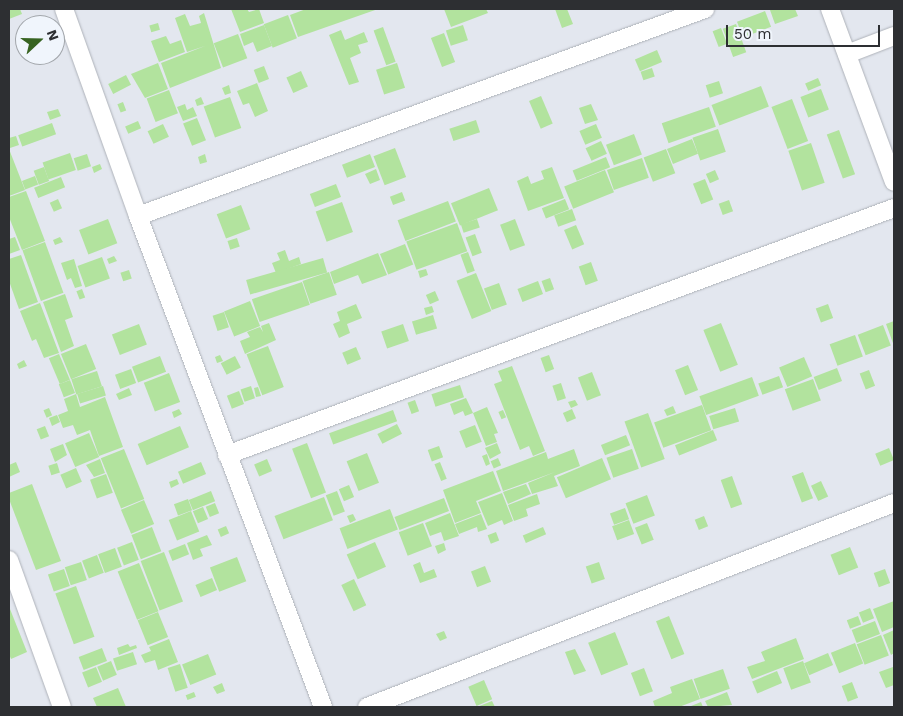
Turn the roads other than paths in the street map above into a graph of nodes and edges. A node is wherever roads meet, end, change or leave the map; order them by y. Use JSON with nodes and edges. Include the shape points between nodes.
{"nodes":[{"id":1,"x":64,"y":9,"type":"edge"},
{"id":2,"x":705,"y":9,"type":"edge"},
{"id":3,"x":830,"y":9,"type":"edge"},
{"id":4,"x":894,"y":36,"type":"edge"},
{"id":5,"x":847,"y":54,"type":"junction"},
{"id":6,"x":894,"y":182,"type":"edge"},
{"id":7,"x":894,"y":208,"type":"edge"},
{"id":8,"x":138,"y":216,"type":"junction"},
{"id":9,"x":227,"y":454,"type":"junction"},
{"id":10,"x":894,"y":503,"type":"edge"},
{"id":11,"x":9,"y":560,"type":"edge"},
{"id":12,"x":62,"y":707,"type":"edge"},
{"id":13,"x":323,"y":707,"type":"edge"},
{"id":14,"x":367,"y":707,"type":"edge"}],
"edges":[{"from":1,"to":8,"type":"street"},
{"from":2,"to":8,"type":"street"},
{"from":3,"to":5,"type":"street"},
{"from":4,"to":5,"type":"street"},
{"from":5,"to":6,"type":"street"},
{"from":7,"to":9,"type":"street"},
{"from":8,"to":9,"type":"street"},
{"from":9,"to":13,"type":"street"},
{"from":10,"to":14,"type":"street"},
{"from":11,"to":12,"type":"street"}]}
